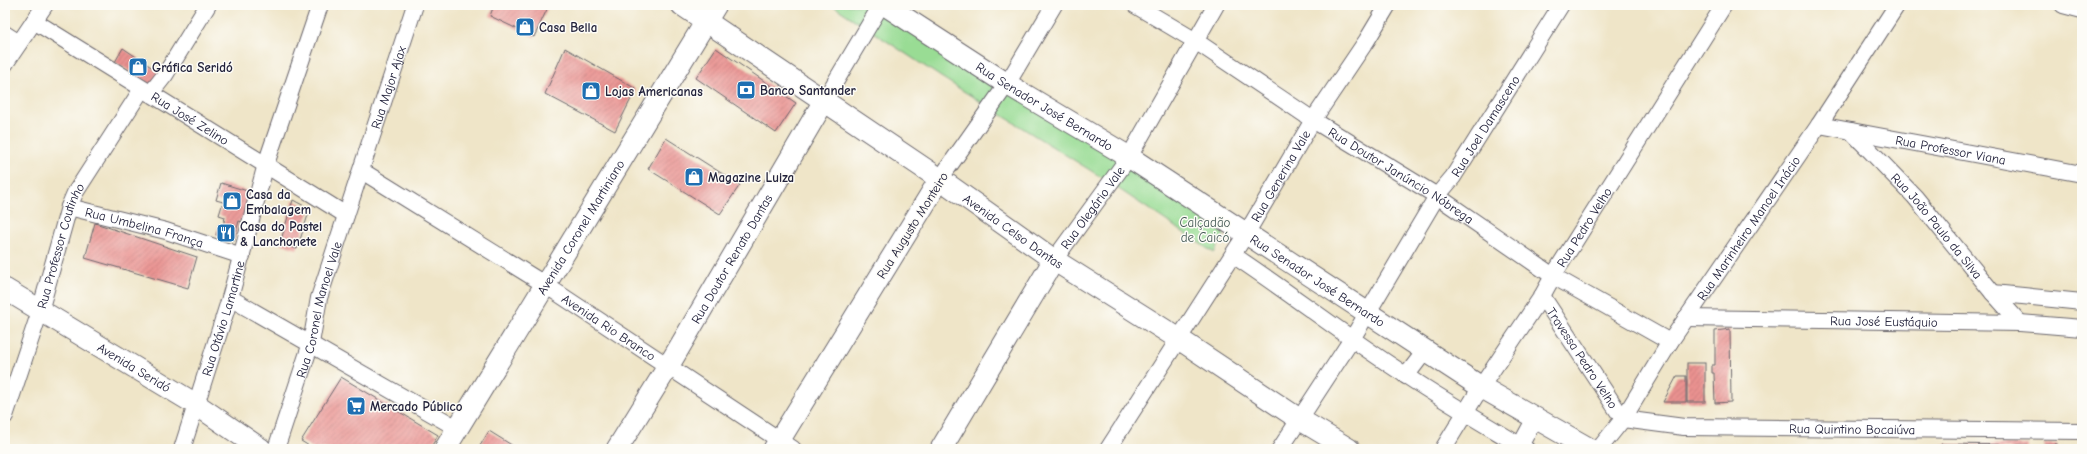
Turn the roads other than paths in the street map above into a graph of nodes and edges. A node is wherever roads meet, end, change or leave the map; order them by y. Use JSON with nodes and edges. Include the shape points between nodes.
{"nodes":[{"id":1,"x":45,"y":5,"type":"edge"},
{"id":2,"x":208,"y":5,"type":"edge"},
{"id":3,"x":320,"y":5,"type":"edge"},
{"id":4,"x":416,"y":5,"type":"edge"},
{"id":5,"x":682,"y":5,"type":"edge"},
{"id":6,"x":716,"y":5,"type":"edge"},
{"id":7,"x":881,"y":5,"type":"edge"},
{"id":8,"x":885,"y":5,"type":"edge"},
{"id":9,"x":1054,"y":5,"type":"edge"},
{"id":10,"x":1135,"y":5,"type":"edge"},
{"id":11,"x":1216,"y":5,"type":"edge"},
{"id":12,"x":1388,"y":5,"type":"edge"},
{"id":13,"x":1561,"y":5,"type":"edge"},
{"id":14,"x":1724,"y":5,"type":"edge"},
{"id":15,"x":1897,"y":5,"type":"edge"},
{"id":16,"x":2063,"y":5,"type":"edge"},
{"id":17,"x":2082,"y":10,"type":"edge"},
{"id":18,"x":34,"y":21,"type":"junction"},
{"id":19,"x":705,"y":22,"type":"junction"},
{"id":20,"x":5,"y":34,"type":"edge"},
{"id":21,"x":1194,"y":40,"type":"junction"},
{"id":22,"x":19,"y":43,"type":"junction"},
{"id":23,"x":5,"y":64,"type":"edge"},
{"id":24,"x":1007,"y":84,"type":"junction"},
{"id":25,"x":146,"y":92,"type":"junction"},
{"id":26,"x":824,"y":101,"type":"junction"},
{"id":27,"x":1313,"y":120,"type":"junction"},
{"id":28,"x":1819,"y":125,"type":"junction"},
{"id":29,"x":1851,"y":131,"type":"junction"},
{"id":30,"x":1129,"y":157,"type":"junction"},
{"id":31,"x":266,"y":164,"type":"junction"},
{"id":32,"x":362,"y":171,"type":"junction"},
{"id":33,"x":2082,"y":174,"type":"edge"},
{"id":34,"x":940,"y":179,"type":"junction"},
{"id":35,"x":1437,"y":196,"type":"junction"},
{"id":36,"x":69,"y":207,"type":"junction"},
{"id":37,"x":346,"y":215,"type":"junction"},
{"id":38,"x":1246,"y":234,"type":"junction"},
{"id":39,"x":1233,"y":254,"type":"junction"},
{"id":40,"x":242,"y":256,"type":"junction"},
{"id":41,"x":1054,"y":260,"type":"junction"},
{"id":42,"x":1308,"y":275,"type":"junction"},
{"id":43,"x":1553,"y":276,"type":"junction"},
{"id":44,"x":544,"y":284,"type":"junction"},
{"id":45,"x":5,"y":289,"type":"edge"},
{"id":46,"x":1993,"y":293,"type":"junction"},
{"id":47,"x":1295,"y":296,"type":"junction"},
{"id":48,"x":1542,"y":296,"type":"junction"},
{"id":49,"x":230,"y":298,"type":"junction"},
{"id":50,"x":2082,"y":302,"type":"edge"},
{"id":51,"x":40,"y":311,"type":"junction"},
{"id":52,"x":1367,"y":313,"type":"junction"},
{"id":53,"x":1686,"y":318,"type":"junction"},
{"id":54,"x":2020,"y":323,"type":"junction"},
{"id":55,"x":2082,"y":328,"type":"edge"},
{"id":56,"x":1179,"y":339,"type":"junction"},
{"id":57,"x":1352,"y":339,"type":"junction"},
{"id":58,"x":1670,"y":342,"type":"junction"},
{"id":59,"x":311,"y":343,"type":"junction"},
{"id":60,"x":1425,"y":351,"type":"junction"},
{"id":61,"x":669,"y":365,"type":"junction"},
{"id":62,"x":1406,"y":376,"type":"junction"},
{"id":63,"x":1480,"y":387,"type":"junction"},
{"id":64,"x":197,"y":405,"type":"junction"},
{"id":65,"x":5,"y":414,"type":"edge"},
{"id":66,"x":1465,"y":414,"type":"junction"},
{"id":67,"x":1535,"y":418,"type":"junction"},
{"id":68,"x":1300,"y":419,"type":"junction"},
{"id":69,"x":1623,"y":419,"type":"junction"},
{"id":70,"x":457,"y":428,"type":"junction"},
{"id":71,"x":2082,"y":432,"type":"edge"},
{"id":72,"x":782,"y":446,"type":"edge"},
{"id":73,"x":1523,"y":447,"type":"edge"},
{"id":74,"x":182,"y":449,"type":"edge"},
{"id":75,"x":261,"y":449,"type":"edge"},
{"id":76,"x":276,"y":449,"type":"edge"},
{"id":77,"x":445,"y":449,"type":"edge"},
{"id":78,"x":617,"y":449,"type":"edge"},
{"id":79,"x":941,"y":449,"type":"edge"},
{"id":80,"x":1108,"y":449,"type":"edge"},
{"id":81,"x":1280,"y":449,"type":"edge"},
{"id":82,"x":1349,"y":449,"type":"edge"},
{"id":83,"x":1443,"y":449,"type":"edge"},
{"id":84,"x":1590,"y":449,"type":"edge"},
{"id":85,"x":1599,"y":449,"type":"edge"}],
"edges":[{"from":1,"to":18,"type":"street"},
{"from":2,"to":25,"type":"street","name":"Rua Professor Coutinho","via":[[165,74]]},
{"from":3,"to":31,"type":"street","name":"Rua Otávio Lamartine"},
{"from":4,"to":32,"type":"street","name":"Rua Major Ajax"},
{"from":5,"to":19,"type":"main road","name":"Avenida Celso Dantas"},
{"from":6,"to":19,"type":"main road","name":"Avenida Coronel Martiniano"},
{"from":7,"to":26,"type":"street","name":"Rua Doutor Renato Dantas"},
{"from":8,"to":24,"type":"main road","name":"Rua Senador José Bernardo"},
{"from":9,"to":24,"type":"street","name":"Rua Augusto Monteiro"},
{"from":10,"to":21,"type":"street","name":"Rua Doutor Janúncio Nóbrega"},
{"from":11,"to":21,"type":"street","name":"Rua Olegário Vale"},
{"from":12,"to":27,"type":"street","name":"Rua Generina Vale"},
{"from":13,"to":35,"type":"street","name":"Rua Joel Damasceno","via":[[1453,177]]},
{"from":14,"to":43,"type":"street","name":"Rua Pedro Velho"},
{"from":15,"to":28,"type":"street","name":"Rua Marinheiro Manoel Inácio"},
{"from":16,"to":17,"type":"street"},
{"from":18,"to":22,"type":"street"},
{"from":18,"to":25,"type":"street","name":"Rua José Zelino"},
{"from":19,"to":26,"type":"main road","name":"Avenida Celso Dantas"},
{"from":19,"to":44,"type":"main road","name":"Avenida Coronel Martiniano"},
{"from":20,"to":22,"type":"street"},
{"from":21,"to":27,"type":"street","name":"Rua Doutor Janúncio Nóbrega"},
{"from":21,"to":30,"type":"street","name":"Rua Olegário Vale"},
{"from":22,"to":23,"type":"street"},
{"from":24,"to":30,"type":"main road","name":"Rua Senador José Bernardo"},
{"from":24,"to":34,"type":"street","name":"Rua Augusto Monteiro"},
{"from":25,"to":31,"type":"street","name":"Rua José Zelino"},
{"from":25,"to":36,"type":"street","name":"Rua Professor Coutinho","via":[[79,183]]},
{"from":26,"to":34,"type":"main road","name":"Avenida Celso Dantas"},
{"from":26,"to":61,"type":"main road","name":"Rua Doutor Renato Dantas"},
{"from":27,"to":35,"type":"street","name":"Rua Doutor Janúncio Nóbrega"},
{"from":27,"to":38,"type":"street","name":"Rua Generina Vale"},
{"from":28,"to":29,"type":"street","name":"Rua Professor Viana"},
{"from":28,"to":53,"type":"street","name":"Rua Marinheiro Manoel Inácio"},
{"from":29,"to":33,"type":"street","name":"Rua Professor Viana"},
{"from":29,"to":46,"type":"street","name":"Rua João Paulo da Silva","via":[[1915,197]]},
{"from":30,"to":38,"type":"main road","name":"Rua Senador José Bernardo"},
{"from":30,"to":41,"type":"street","name":"Rua Olegário Vale"},
{"from":31,"to":37,"type":"street","name":"Rua José Zelino"},
{"from":31,"to":40,"type":"street","name":"Rua Otávio Lamartine"},
{"from":32,"to":37,"type":"street","name":"Rua Coronel Manoel Vale"},
{"from":32,"to":44,"type":"street","name":"Avenida Rio Branco"},
{"from":34,"to":41,"type":"main road","name":"Avenida Celso Dantas"},
{"from":34,"to":72,"type":"main road","name":"Rua Augusto Monteiro"},
{"from":35,"to":43,"type":"street","name":"Rua Doutor Janúncio Nóbrega"},
{"from":35,"to":52,"type":"street","name":"Rua Joel Damasceno"},
{"from":36,"to":40,"type":"street","name":"Rua Umbelina França","via":[[166,231]]},
{"from":36,"to":51,"type":"street","name":"Rua Professor Coutinho"},
{"from":37,"to":59,"type":"street","name":"Rua Coronel Manoel Vale","via":[[319,298]]},
{"from":38,"to":39,"type":"street","name":"Rua Generina Vale"},
{"from":38,"to":42,"type":"main road","name":"Rua Senador José Bernardo"},
{"from":39,"to":47,"type":"street","name":"Rua Senador José Bernardo"},
{"from":39,"to":56,"type":"street","name":"Rua Generina Vale"},
{"from":40,"to":49,"type":"street","name":"Rua Otávio Lamartine"},
{"from":41,"to":56,"type":"main road","name":"Avenida Celso Dantas"},
{"from":41,"to":79,"type":"main road","name":"Rua Olegário Vale"},
{"from":42,"to":47,"type":"street"},
{"from":42,"to":52,"type":"main road","name":"Rua Senador José Bernardo"},
{"from":43,"to":48,"type":"street","name":"Rua Pedro Velho"},
{"from":43,"to":58,"type":"street","name":"Rua Doutor Janúncio Nóbrega"},
{"from":44,"to":61,"type":"street","name":"Avenida Rio Branco"},
{"from":44,"to":70,"type":"main road","name":"Avenida Coronel Martiniano"},
{"from":45,"to":51,"type":"main road","name":"Avenida Seridó"},
{"from":46,"to":50,"type":"street"},
{"from":46,"to":54,"type":"street","name":"Rua João Paulo da Silva"},
{"from":47,"to":57,"type":"street","name":"Rua Senador José Bernardo"},
{"from":48,"to":63,"type":"street","name":"Rua Pedro Velho"},
{"from":48,"to":69,"type":"street","name":"Travessa Pedro Velho"},
{"from":49,"to":59,"type":"street"},
{"from":49,"to":64,"type":"street","name":"Rua Otávio Lamartine"},
{"from":51,"to":64,"type":"main road","name":"Avenida Seridó"},
{"from":51,"to":65,"type":"street","name":"Rua Professor Coutinho"},
{"from":52,"to":57,"type":"street","name":"Rua Joel Damasceno"},
{"from":52,"to":60,"type":"main road","name":"Rua Senador José Bernardo"},
{"from":53,"to":54,"type":"street","name":"Rua José Eustáquio"},
{"from":53,"to":58,"type":"street","name":"Rua Marinheiro Manoel Inácio"},
{"from":54,"to":55,"type":"street","name":"Rua José Eustáquio"},
{"from":56,"to":68,"type":"main road","name":"Avenida Celso Dantas"},
{"from":56,"to":80,"type":"street","name":"Rua Generina Vale"},
{"from":57,"to":62,"type":"street","name":"Rua Senador José Bernardo"},
{"from":57,"to":68,"type":"street","name":"Rua Joel Damasceno"},
{"from":58,"to":69,"type":"street","name":"Rua Marinheiro Manoel Inácio"},
{"from":59,"to":70,"type":"street"},
{"from":59,"to":76,"type":"street","name":"Rua Coronel Manoel Vale"},
{"from":60,"to":62,"type":"street"},
{"from":60,"to":63,"type":"main road","name":"Rua Senador José Bernardo"},
{"from":61,"to":72,"type":"street","name":"Avenida Rio Branco"},
{"from":61,"to":78,"type":"main road","name":"Rua Doutor Renato Dantas"},
{"from":62,"to":66,"type":"street","name":"Rua Senador José Bernardo"},
{"from":63,"to":66,"type":"street","name":"Rua Pedro Velho"},
{"from":63,"to":67,"type":"main road","name":"Rua Senador José Bernardo"},
{"from":64,"to":74,"type":"street","name":"Rua Otávio Lamartine"},
{"from":64,"to":75,"type":"main road","name":"Avenida Seridó"},
{"from":66,"to":73,"type":"street","name":"Rua Senador José Bernardo"},
{"from":66,"to":83,"type":"street","name":"Rua Pedro Velho"},
{"from":67,"to":73,"type":"street"},
{"from":67,"to":84,"type":"main road","name":"Rua Senador José Bernardo"},
{"from":68,"to":81,"type":"street","name":"Rua Joel Damasceno"},
{"from":68,"to":82,"type":"main road","name":"Avenida Celso Dantas"},
{"from":69,"to":71,"type":"street","name":"Rua Quintino Bocaiúva","via":[[1684,427]]},
{"from":69,"to":85,"type":"street","name":"Rua Marinheiro Manoel Inácio"},
{"from":70,"to":77,"type":"main road","name":"Avenida Coronel Martiniano"}]}
